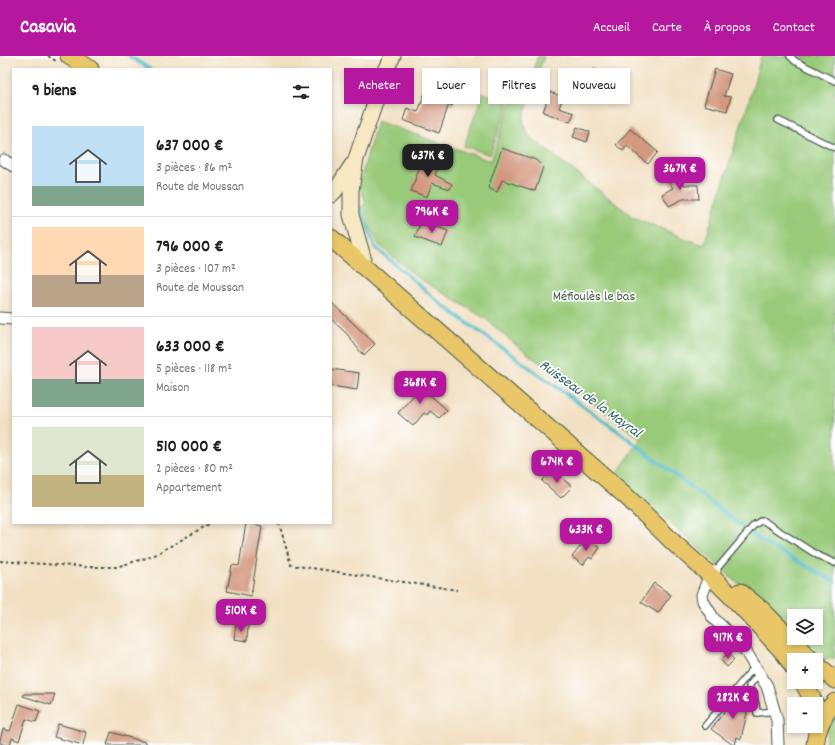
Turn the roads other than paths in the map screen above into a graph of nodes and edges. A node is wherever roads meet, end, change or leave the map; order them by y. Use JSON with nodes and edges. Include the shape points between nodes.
{"nodes":[{"id":1,"x":69,"y":56,"type":"edge"},
{"id":2,"x":392,"y":56,"type":"edge"},
{"id":3,"x":790,"y":56,"type":"edge"},
{"id":4,"x":88,"y":68,"type":"edge"},
{"id":5,"x":835,"y":81,"type":"edge"},
{"id":6,"x":778,"y":120,"type":"dead end"},
{"id":7,"x":835,"y":148,"type":"edge"},
{"id":8,"x":356,"y":159,"type":"junction"},
{"id":9,"x":332,"y":194,"type":"edge"},
{"id":10,"x":332,"y":228,"type":"edge"},
{"id":11,"x":332,"y":239,"type":"edge"},
{"id":12,"x":363,"y":257,"type":"junction"},
{"id":13,"x":0,"y":318,"type":"edge"},
{"id":14,"x":12,"y":319,"type":"edge"},
{"id":15,"x":424,"y":320,"type":"junction"},
{"id":16,"x":835,"y":563,"type":"edge"},
{"id":17,"x":713,"y":573,"type":"junction"},
{"id":18,"x":805,"y":653,"type":"edge"},
{"id":19,"x":787,"y":657,"type":"edge"},
{"id":20,"x":823,"y":670,"type":"edge"},
{"id":21,"x":757,"y":671,"type":"junction"},
{"id":22,"x":835,"y":680,"type":"edge"},
{"id":23,"x":835,"y":702,"type":"edge"},
{"id":24,"x":775,"y":711,"type":"junction"},
{"id":25,"x":823,"y":717,"type":"edge"},
{"id":26,"x":705,"y":726,"type":"dead end"},
{"id":27,"x":818,"y":733,"type":"edge"},
{"id":28,"x":778,"y":745,"type":"edge"},
{"id":29,"x":816,"y":745,"type":"edge"}],
"edges":[{"from":1,"to":4,"type":"main road"},
{"from":2,"to":8,"type":"street"},
{"from":3,"to":5,"type":"lane"},
{"from":6,"to":7,"type":"lane"},
{"from":8,"to":9,"type":"street"},
{"from":8,"to":12,"type":"street","via":[[351,190],[351,215]]},
{"from":10,"to":12,"type":"main road"},
{"from":11,"to":15,"type":"main road"},
{"from":12,"to":15,"type":"main road"},
{"from":13,"to":14,"type":"street"},
{"from":15,"to":17,"type":"main road","via":[[626,496],[675,544]]},
{"from":16,"to":17,"type":"lane","via":[[817,555],[762,520],[754,525]]},
{"from":17,"to":18,"type":"main road","via":[[762,610]]},
{"from":17,"to":19,"type":"main road"},
{"from":17,"to":21,"type":"street","via":[[702,595],[703,601],[714,619],[742,647]]},
{"from":20,"to":22,"type":"main road"},
{"from":21,"to":24,"type":"street","via":[[767,686]]},
{"from":21,"to":24,"type":"lane","via":[[749,686],[757,713]]},
{"from":21,"to":26,"type":"lane","via":[[750,672]]},
{"from":23,"to":25,"type":"main road"},
{"from":24,"to":28,"type":"street"},
{"from":27,"to":29,"type":"main road"}]}
